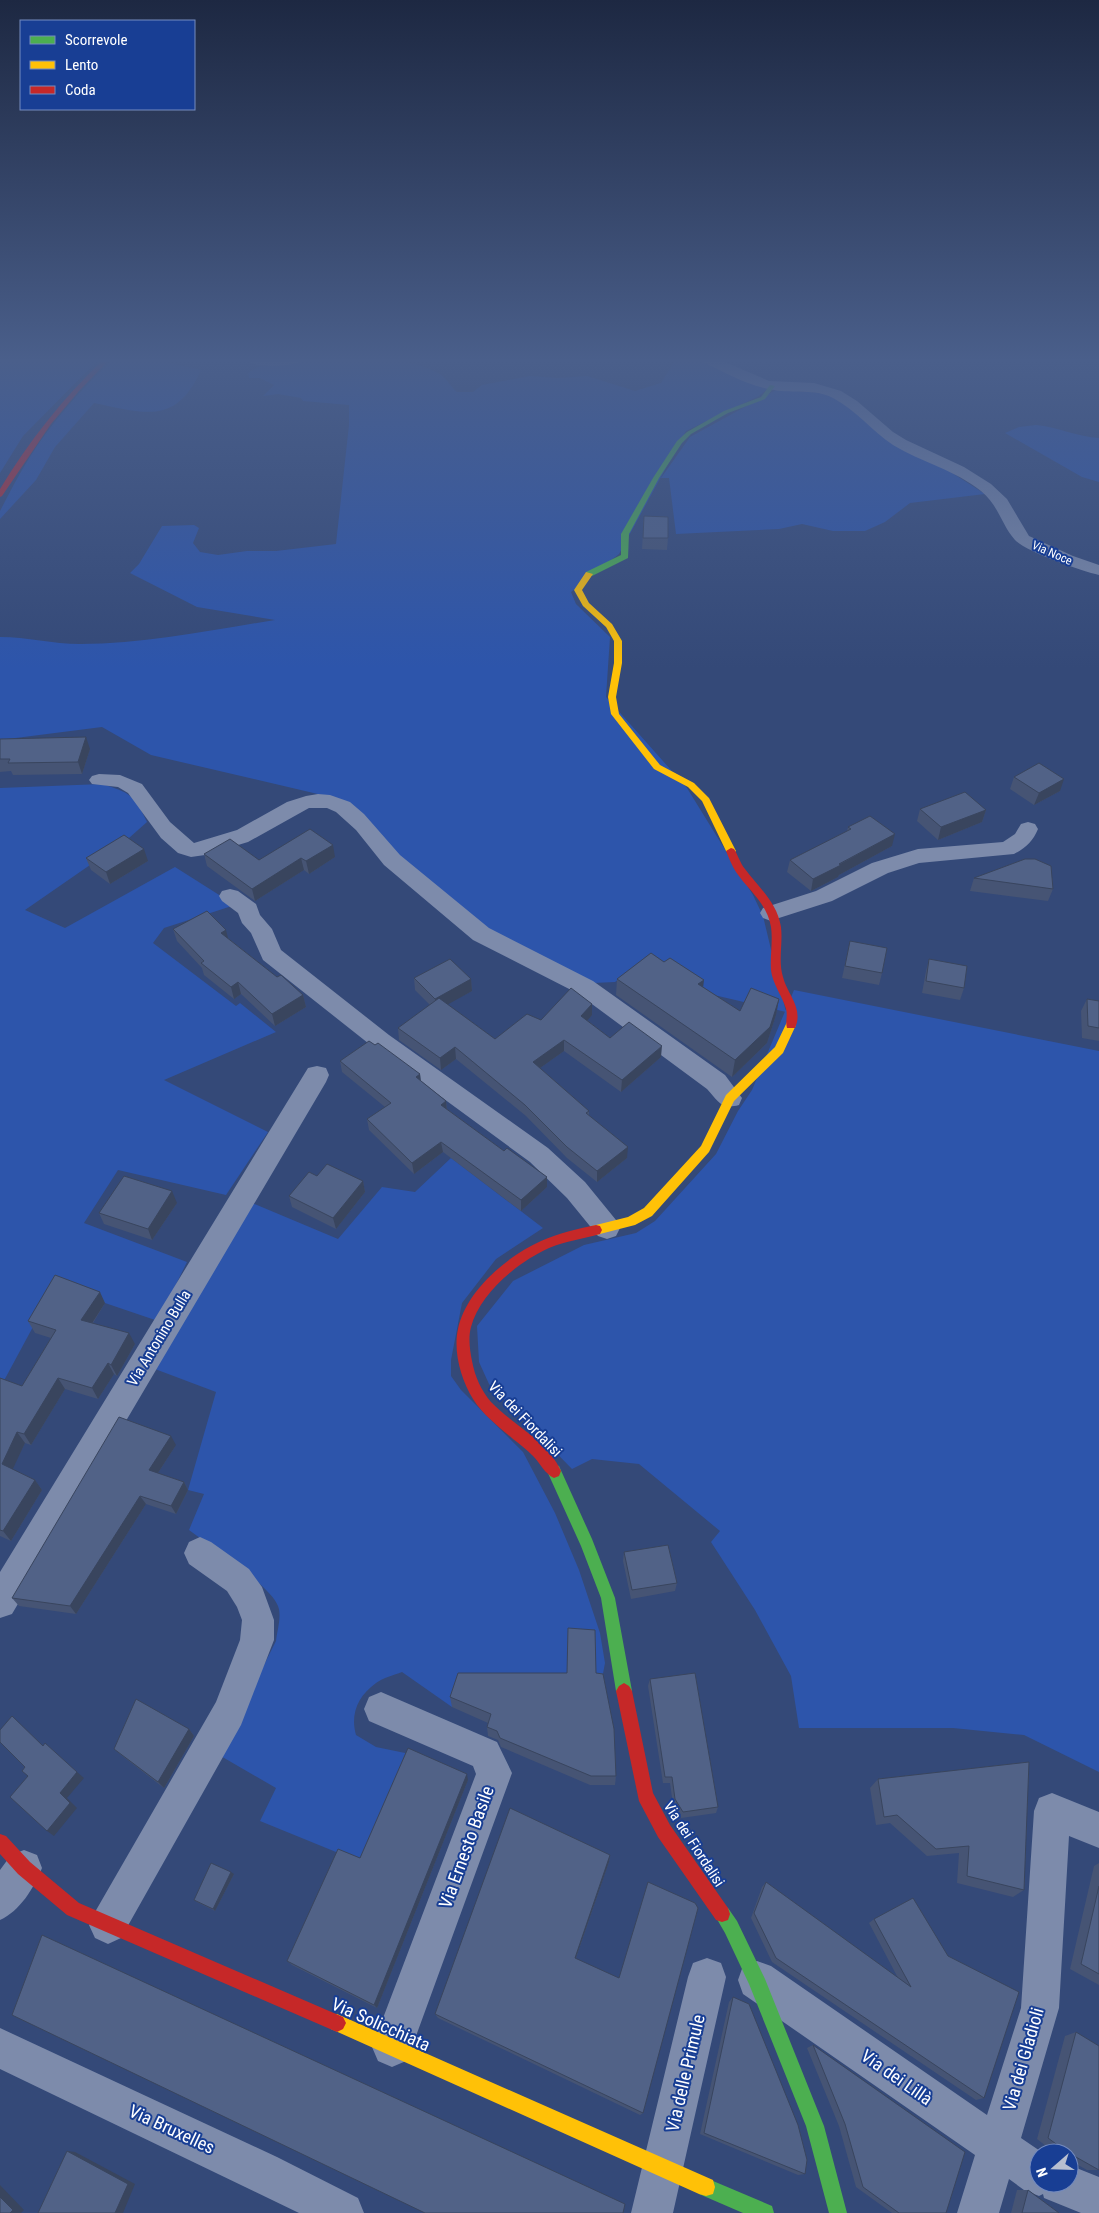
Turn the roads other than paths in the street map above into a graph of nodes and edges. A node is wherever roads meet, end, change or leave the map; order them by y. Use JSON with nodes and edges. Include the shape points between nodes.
{"nodes":[{"id":1,"x":21,"y":462,"type":"edge"},
{"id":2,"x":666,"y":462,"type":"edge"},
{"id":3,"x":940,"y":462,"type":"edge"},
{"id":4,"x":0,"y":496,"type":"edge"},
{"id":5,"x":1099,"y":570,"type":"edge"},
{"id":6,"x":99,"y":780,"type":"dead end"},
{"id":7,"x":1028,"y":829,"type":"dead end"},
{"id":8,"x":230,"y":896,"type":"dead end"},
{"id":9,"x":771,"y":913,"type":"junction"},
{"id":10,"x":317,"y":1075,"type":"dead end"},
{"id":11,"x":730,"y":1098,"type":"junction"},
{"id":12,"x":607,"y":1228,"type":"junction"},
{"id":13,"x":200,"y":1553,"type":"dead end"},
{"id":14,"x":0,"y":1602,"type":"edge"},
{"id":15,"x":381,"y":1708,"type":"dead end"},
{"id":16,"x":1099,"y":1830,"type":"edge"},
{"id":17,"x":0,"y":1842,"type":"edge"},
{"id":18,"x":24,"y":1868,"type":"junction"},
{"id":19,"x":0,"y":1901,"type":"edge"},
{"id":20,"x":108,"y":1925,"type":"junction"},
{"id":21,"x":708,"y":1977,"type":"dead end"},
{"id":22,"x":756,"y":1979,"type":"junction"},
{"id":23,"x":392,"y":2047,"type":"junction"},
{"id":24,"x":0,"y":2048,"type":"edge"},
{"id":25,"x":997,"y":2146,"type":"junction"},
{"id":26,"x":1029,"y":2167,"type":"edge"},
{"id":27,"x":663,"y":2169,"type":"junction"},
{"id":28,"x":1079,"y":2189,"type":"edge"},
{"id":29,"x":1099,"y":2200,"type":"edge"},
{"id":30,"x":343,"y":2213,"type":"edge"},
{"id":31,"x":652,"y":2213,"type":"edge"},
{"id":32,"x":764,"y":2213,"type":"edge"},
{"id":33,"x":838,"y":2213,"type":"edge"},
{"id":34,"x":978,"y":2213,"type":"edge"}],
"edges":[{"from":1,"to":4,"type":"street"},
{"from":2,"to":9,"type":"street","name":"Via dei Fiordalisi","via":[[625,534],[625,556],[593,570],[578,590],[586,604],[610,626],[618,641],[612,698],[615,714],[657,767],[691,784],[706,800],[740,870],[763,896]]},
{"from":3,"to":5,"type":"street","name":"Via Noce","via":[[991,492],[1009,512],[1022,538],[1067,560]]},
{"from":6,"to":11,"type":"street","via":[[114,780],[133,786],[160,824],[191,850],[218,845],[247,834],[302,803],[323,800],[344,807],[368,829],[382,851],[481,934],[585,987],[716,1082]]},
{"from":7,"to":9,"type":"street","via":[[1025,838],[1007,849],[918,856],[880,868],[824,896]]},
{"from":8,"to":12,"type":"street","via":[[248,909],[271,954],[381,1041],[538,1155],[576,1190]]},
{"from":9,"to":11,"type":"street","name":"Via dei Fiordalisi","via":[[776,927],[776,970],[792,1012],[791,1026],[779,1050]]},
{"from":10,"to":14,"type":"street","name":"Via Antonino Bulla"},
{"from":11,"to":12,"type":"street","name":"Via dei Fiordalisi","via":[[705,1149],[648,1212]]},
{"from":12,"to":22,"type":"street","name":"Via dei Fiordalisi","via":[[558,1239],[525,1255],[503,1271],[474,1307],[466,1326],[463,1348],[466,1366],[473,1386],[484,1402],[538,1451],[556,1474],[608,1598],[645,1795],[664,1831],[731,1926]]},
{"from":13,"to":20,"type":"street","via":[[238,1580],[252,1598],[258,1620],[257,1640],[229,1713]]},
{"from":15,"to":23,"type":"street","name":"Via Ernesto Basile","via":[[485,1754],[494,1773]]},
{"from":16,"to":25,"type":"street","name":"Via dei Gladioli","via":[[1052,1811],[1040,2008]]},
{"from":17,"to":18,"type":"street","name":"Via Solicchiata"},
{"from":18,"to":19,"type":"street"},
{"from":18,"to":20,"type":"street","name":"Via Solicchiata","via":[[73,1909]]},
{"from":20,"to":23,"type":"street","name":"Via Solicchiata"},
{"from":21,"to":27,"type":"street","name":"Via delle Primule"},
{"from":22,"to":25,"type":"street","name":"Via dei Lillà"},
{"from":22,"to":33,"type":"street","name":"Via dei Fiordalisi","via":[[815,2126]]},
{"from":23,"to":27,"type":"street","name":"Via Solicchiata"},
{"from":24,"to":30,"type":"street","name":"Via Bruxelles"},
{"from":25,"to":26,"type":"street","name":"Via dei Lillà"},
{"from":25,"to":34,"type":"street","name":"Via dei Gladioli"},
{"from":27,"to":31,"type":"street","name":"Via delle Primule"},
{"from":27,"to":32,"type":"street","name":"Via Solicchiata"},
{"from":28,"to":29,"type":"street"}]}
